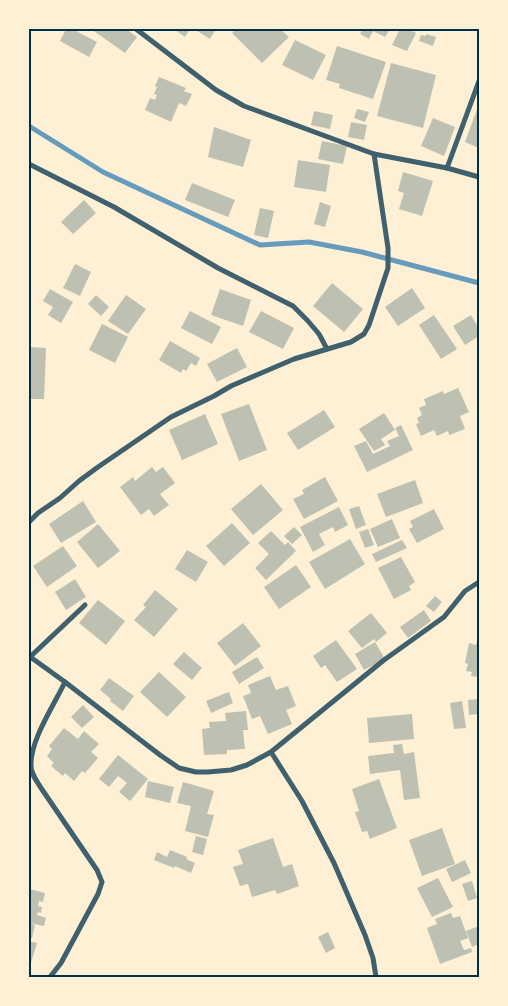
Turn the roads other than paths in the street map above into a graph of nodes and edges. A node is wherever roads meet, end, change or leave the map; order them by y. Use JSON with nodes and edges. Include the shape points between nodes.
{"nodes":[{"id":1,"x":136,"y":29,"type":"edge"},
{"id":2,"x":479,"y":81,"type":"edge"},
{"id":3,"x":374,"y":154,"type":"junction"},
{"id":4,"x":29,"y":164,"type":"edge"},
{"id":5,"x":447,"y":168,"type":"junction"},
{"id":6,"x":479,"y":177,"type":"edge"},
{"id":7,"x":327,"y":349,"type":"junction"},
{"id":8,"x":29,"y":522,"type":"edge"},
{"id":9,"x":479,"y":582,"type":"edge"},
{"id":10,"x":85,"y":605,"type":"dead end"},
{"id":11,"x":30,"y":657,"type":"edge"},
{"id":12,"x":65,"y":682,"type":"junction"},
{"id":13,"x":272,"y":752,"type":"junction"},
{"id":14,"x":50,"y":977,"type":"edge"},
{"id":15,"x":376,"y":977,"type":"edge"}],
"edges":[{"from":1,"to":3,"type":"street","via":[[216,90],[244,106]]},
{"from":2,"to":5,"type":"street"},
{"from":3,"to":5,"type":"street"},
{"from":3,"to":7,"type":"street","via":[[388,268],[364,334],[351,342]]},
{"from":4,"to":7,"type":"street","via":[[293,306],[308,320]]},
{"from":5,"to":6,"type":"street"},
{"from":7,"to":8,"type":"street","via":[[294,359],[231,386],[170,417],[79,481]]},
{"from":9,"to":13,"type":"street","via":[[465,591],[444,617],[384,660]]},
{"from":10,"to":11,"type":"street"},
{"from":11,"to":12,"type":"street"},
{"from":12,"to":13,"type":"street","via":[[179,768],[196,772],[231,770]]},
{"from":12,"to":14,"type":"street","via":[[35,743],[30,765],[41,788],[102,882],[61,964]]},
{"from":13,"to":15,"type":"street","via":[[334,863],[365,935]]}]}
